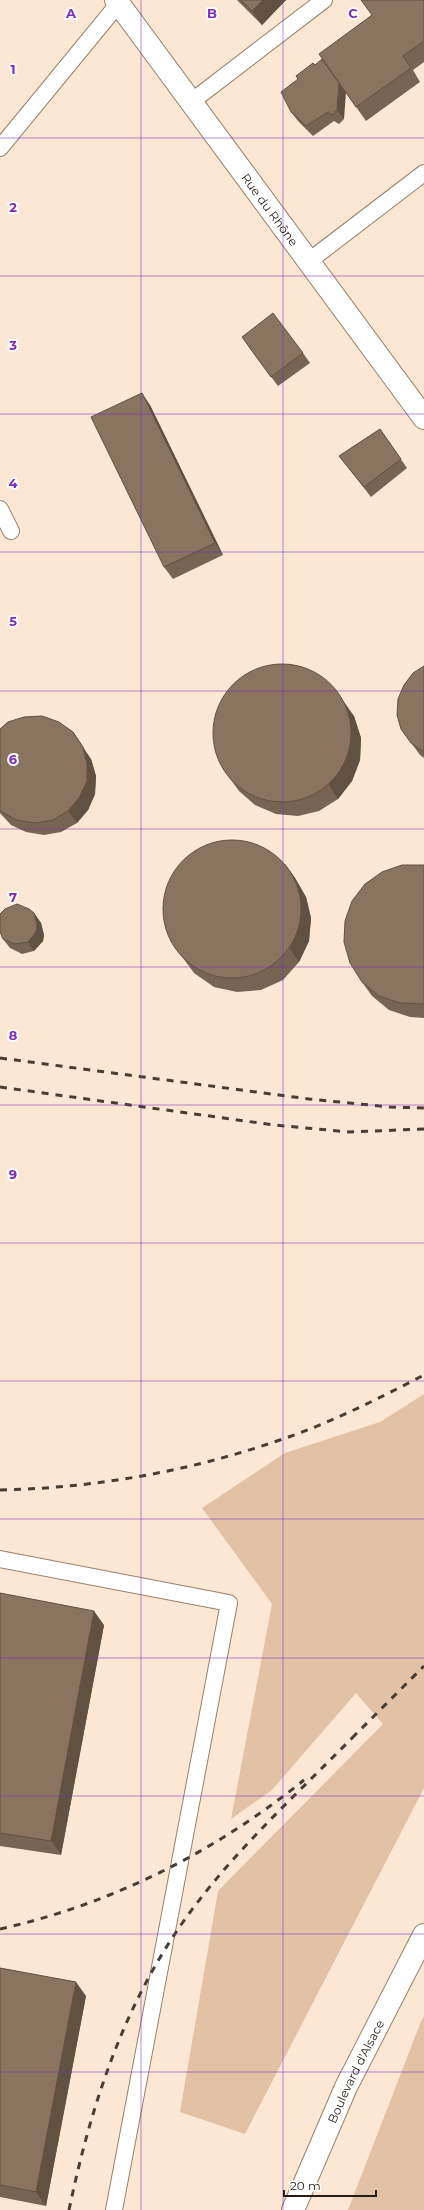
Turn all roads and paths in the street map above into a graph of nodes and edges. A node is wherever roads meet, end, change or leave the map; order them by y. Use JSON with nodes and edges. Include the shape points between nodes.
{"nodes":[{"id":1,"x":324,"y":0,"type":"edge"},
{"id":2,"x":118,"y":2,"type":"edge"},
{"id":3,"x":191,"y":102,"type":"junction"},
{"id":4,"x":0,"y":148,"type":"edge"},
{"id":5,"x":424,"y":173,"type":"edge"},
{"id":6,"x":309,"y":261,"type":"junction"},
{"id":7,"x":424,"y":418,"type":"edge"},
{"id":8,"x":0,"y":509,"type":"edge"},
{"id":9,"x":11,"y":532,"type":"dead end"},
{"id":10,"x":0,"y":1559,"type":"edge"},
{"id":11,"x":424,"y":1935,"type":"edge"},
{"id":12,"x":114,"y":2210,"type":"edge"},
{"id":13,"x":293,"y":2210,"type":"edge"}],
"edges":[{"from":1,"to":3,"type":"lane"},
{"from":2,"to":3,"type":"street","name":"Rue du Rhône"},
{"from":2,"to":4,"type":"lane"},
{"from":3,"to":6,"type":"street","name":"Rue du Rhône"},
{"from":5,"to":6,"type":"lane"},
{"from":6,"to":7,"type":"street","name":"Rue du Rhône"},
{"from":8,"to":9,"type":"lane"},
{"from":10,"to":12,"type":"lane","via":[[229,1603]]},
{"from":11,"to":13,"type":"street","name":"Boulevard d'Alsace","via":[[346,2088]]}]}
